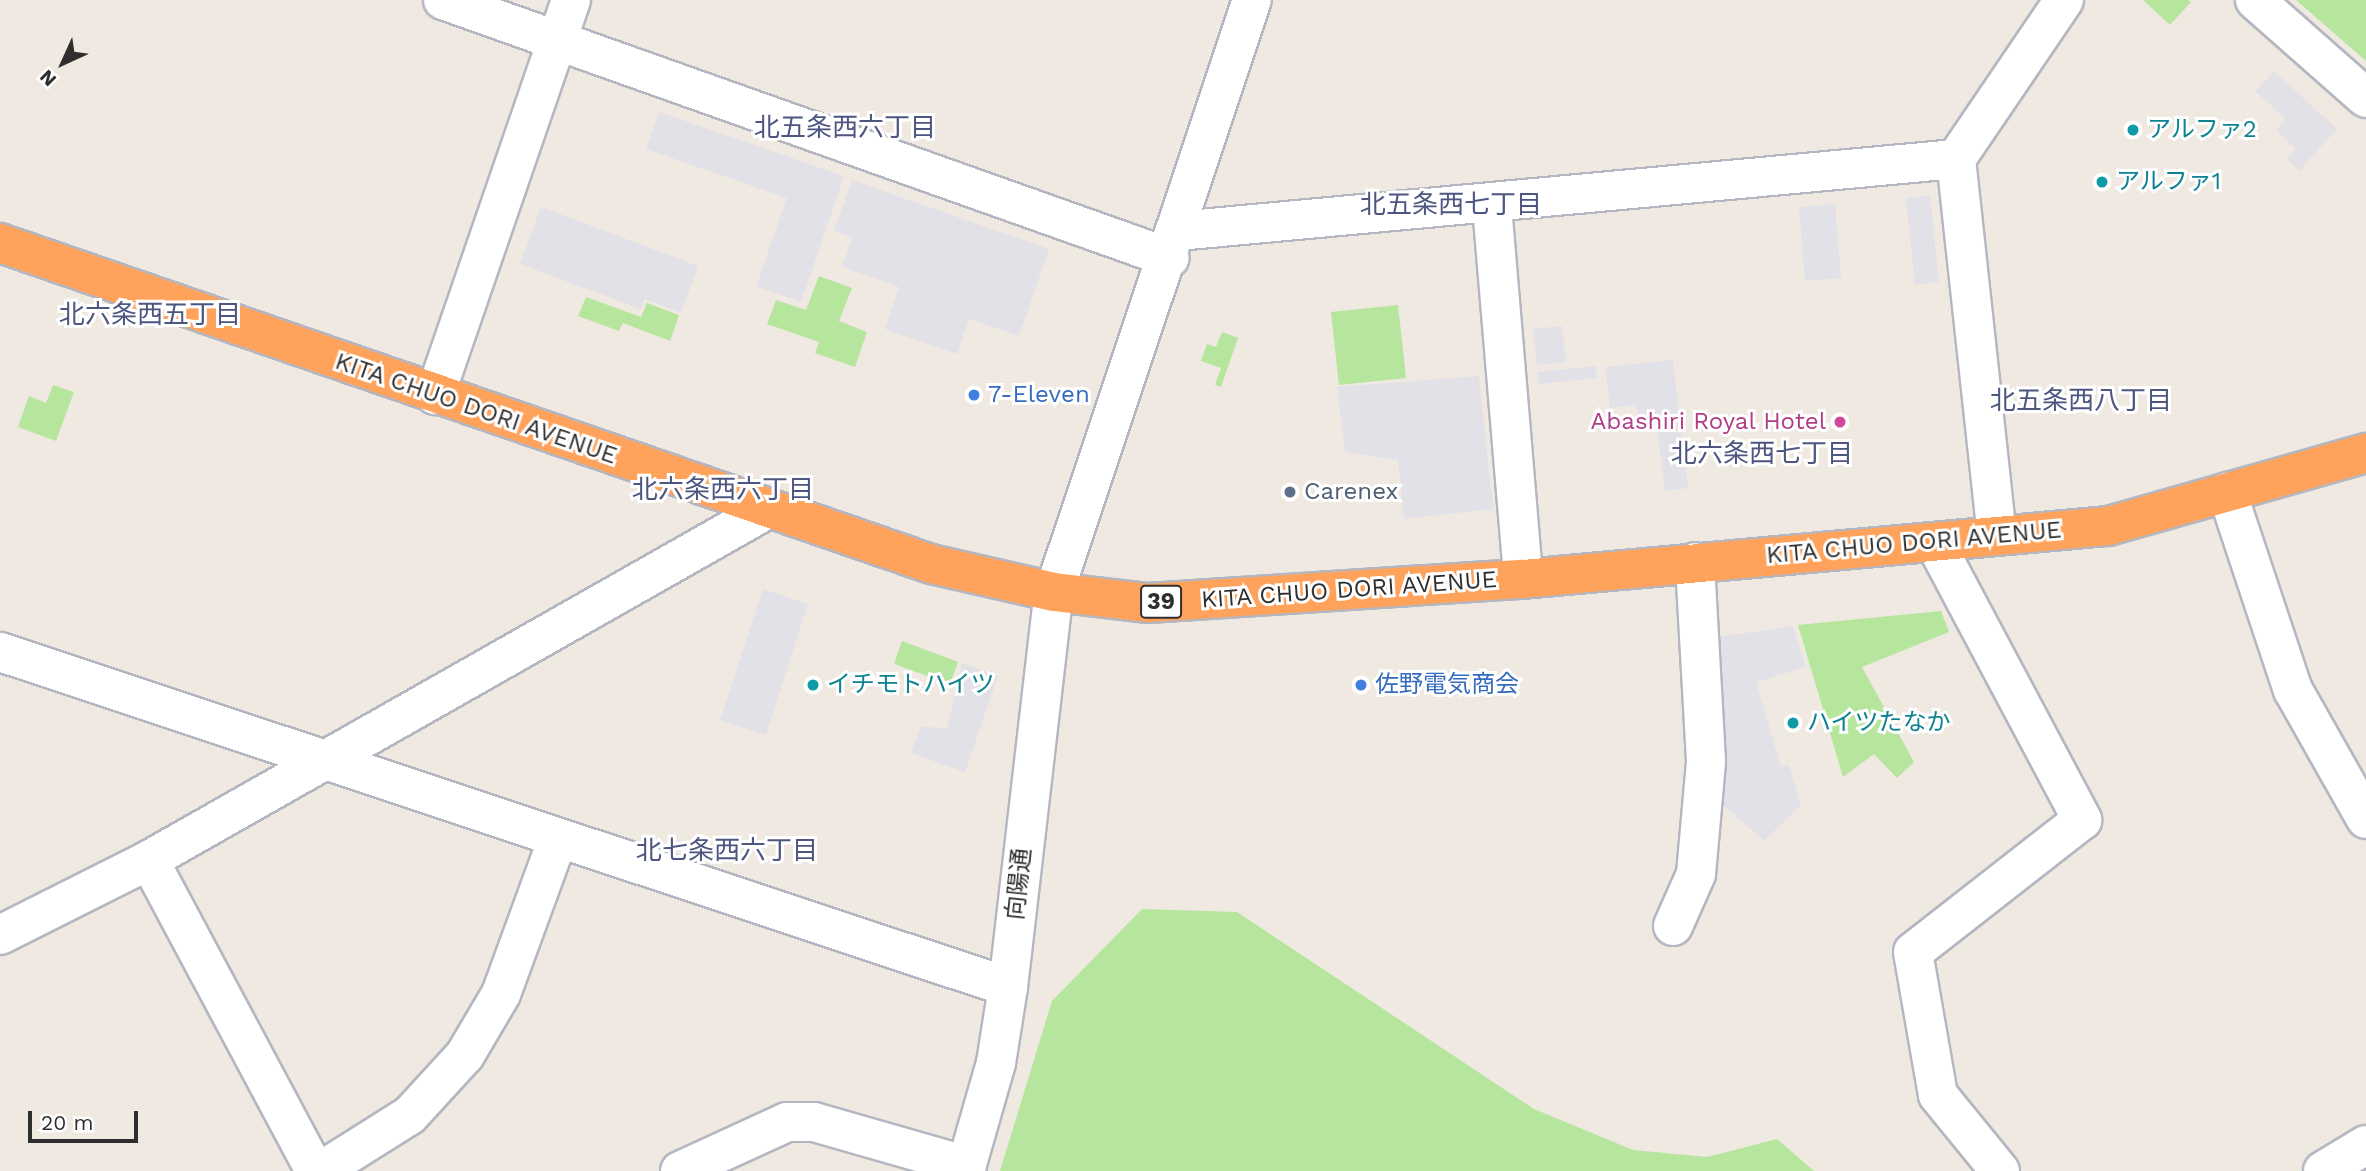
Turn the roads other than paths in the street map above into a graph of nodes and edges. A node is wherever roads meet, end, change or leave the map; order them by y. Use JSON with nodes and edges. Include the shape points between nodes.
{"nodes":[{"id":1,"x":443,"y":0,"type":"edge"},
{"id":2,"x":571,"y":0,"type":"edge"},
{"id":3,"x":1252,"y":0,"type":"edge"},
{"id":4,"x":2064,"y":0,"type":"edge"},
{"id":5,"x":2255,"y":0,"type":"edge"},
{"id":6,"x":558,"y":42,"type":"junction"},
{"id":7,"x":2366,"y":98,"type":"edge"},
{"id":8,"x":1956,"y":159,"type":"junction"},
{"id":9,"x":1492,"y":206,"type":"junction"},
{"id":10,"x":0,"y":243,"type":"edge"},
{"id":11,"x":1174,"y":244,"type":"junction"},
{"id":12,"x":435,"y":395,"type":"junction"},
{"id":13,"x":2366,"y":453,"type":"edge"},
{"id":14,"x":2227,"y":492,"type":"junction"},
{"id":15,"x":766,"y":510,"type":"junction"},
{"id":16,"x":1997,"y":535,"type":"junction"},
{"id":17,"x":1935,"y":543,"type":"junction"},
{"id":18,"x":1695,"y":562,"type":"junction"},
{"id":19,"x":1523,"y":579,"type":"junction"},
{"id":20,"x":1054,"y":592,"type":"junction"},
{"id":21,"x":0,"y":652,"type":"edge"},
{"id":22,"x":329,"y":758,"type":"junction"},
{"id":23,"x":2366,"y":819,"type":"edge"},
{"id":24,"x":558,"y":838,"type":"junction"},
{"id":25,"x":149,"y":860,"type":"junction"},
{"id":26,"x":1673,"y":926,"type":"dead end"},
{"id":27,"x":0,"y":934,"type":"edge"},
{"id":28,"x":1008,"y":987,"type":"junction"},
{"id":29,"x":2366,"y":1145,"type":"edge"},
{"id":30,"x":894,"y":1158,"type":"edge"},
{"id":31,"x":966,"y":1168,"type":"edge"},
{"id":32,"x":315,"y":1171,"type":"edge"},
{"id":33,"x":321,"y":1171,"type":"edge"},
{"id":34,"x":680,"y":1171,"type":"edge"},
{"id":35,"x":2000,"y":1171,"type":"edge"},
{"id":36,"x":2323,"y":1171,"type":"edge"}],
"edges":[{"from":1,"to":6,"type":"street"},
{"from":2,"to":6,"type":"street"},
{"from":3,"to":11,"type":"street","name":"向陽通"},
{"from":4,"to":8,"type":"street"},
{"from":5,"to":7,"type":"street"},
{"from":6,"to":11,"type":"street"},
{"from":6,"to":12,"type":"street"},
{"from":8,"to":9,"type":"street"},
{"from":8,"to":16,"type":"street"},
{"from":9,"to":11,"type":"street"},
{"from":9,"to":19,"type":"street"},
{"from":10,"to":12,"type":"highway","name":"KITA CHUO DORI AVENUE","number":"39"},
{"from":11,"to":20,"type":"street","name":"向陽通"},
{"from":12,"to":15,"type":"highway","name":"KITA CHUO DORI AVENUE","number":"39"},
{"from":13,"to":14,"type":"highway","name":"KITA CHUO DORI AVENUE","number":"39"},
{"from":14,"to":16,"type":"highway","name":"KITA CHUO DORI AVENUE","number":"39","via":[[2108,526]]},
{"from":14,"to":23,"type":"street","via":[[2293,690]]},
{"from":15,"to":20,"type":"highway","name":"KITA CHUO DORI AVENUE","number":"39","via":[[932,564]]},
{"from":15,"to":22,"type":"street"},
{"from":16,"to":17,"type":"highway","name":"KITA CHUO DORI AVENUE","number":"39"},
{"from":17,"to":18,"type":"highway","name":"KITA CHUO DORI AVENUE","number":"39"},
{"from":17,"to":35,"type":"street","via":[[2081,820],[1913,952],[1938,1095]]},
{"from":18,"to":19,"type":"highway","name":"KITA CHUO DORI AVENUE","number":"39"},
{"from":18,"to":26,"type":"street","via":[[1706,761],[1696,874]]},
{"from":19,"to":20,"type":"highway","name":"KITA CHUO DORI AVENUE","number":"39","via":[[1148,603]]},
{"from":20,"to":28,"type":"street","name":"向陽通"},
{"from":21,"to":22,"type":"street"},
{"from":22,"to":24,"type":"street"},
{"from":22,"to":25,"type":"street"},
{"from":24,"to":28,"type":"street"},
{"from":24,"to":33,"type":"street","via":[[501,994],[465,1055],[410,1115]]},
{"from":25,"to":27,"type":"street"},
{"from":25,"to":32,"type":"street"},
{"from":28,"to":31,"type":"street","name":"向陽通","via":[[996,1063]]},
{"from":29,"to":36,"type":"street"},
{"from":30,"to":31,"type":"street"},
{"from":30,"to":34,"type":"street","via":[[814,1122],[787,1122]]}]}
